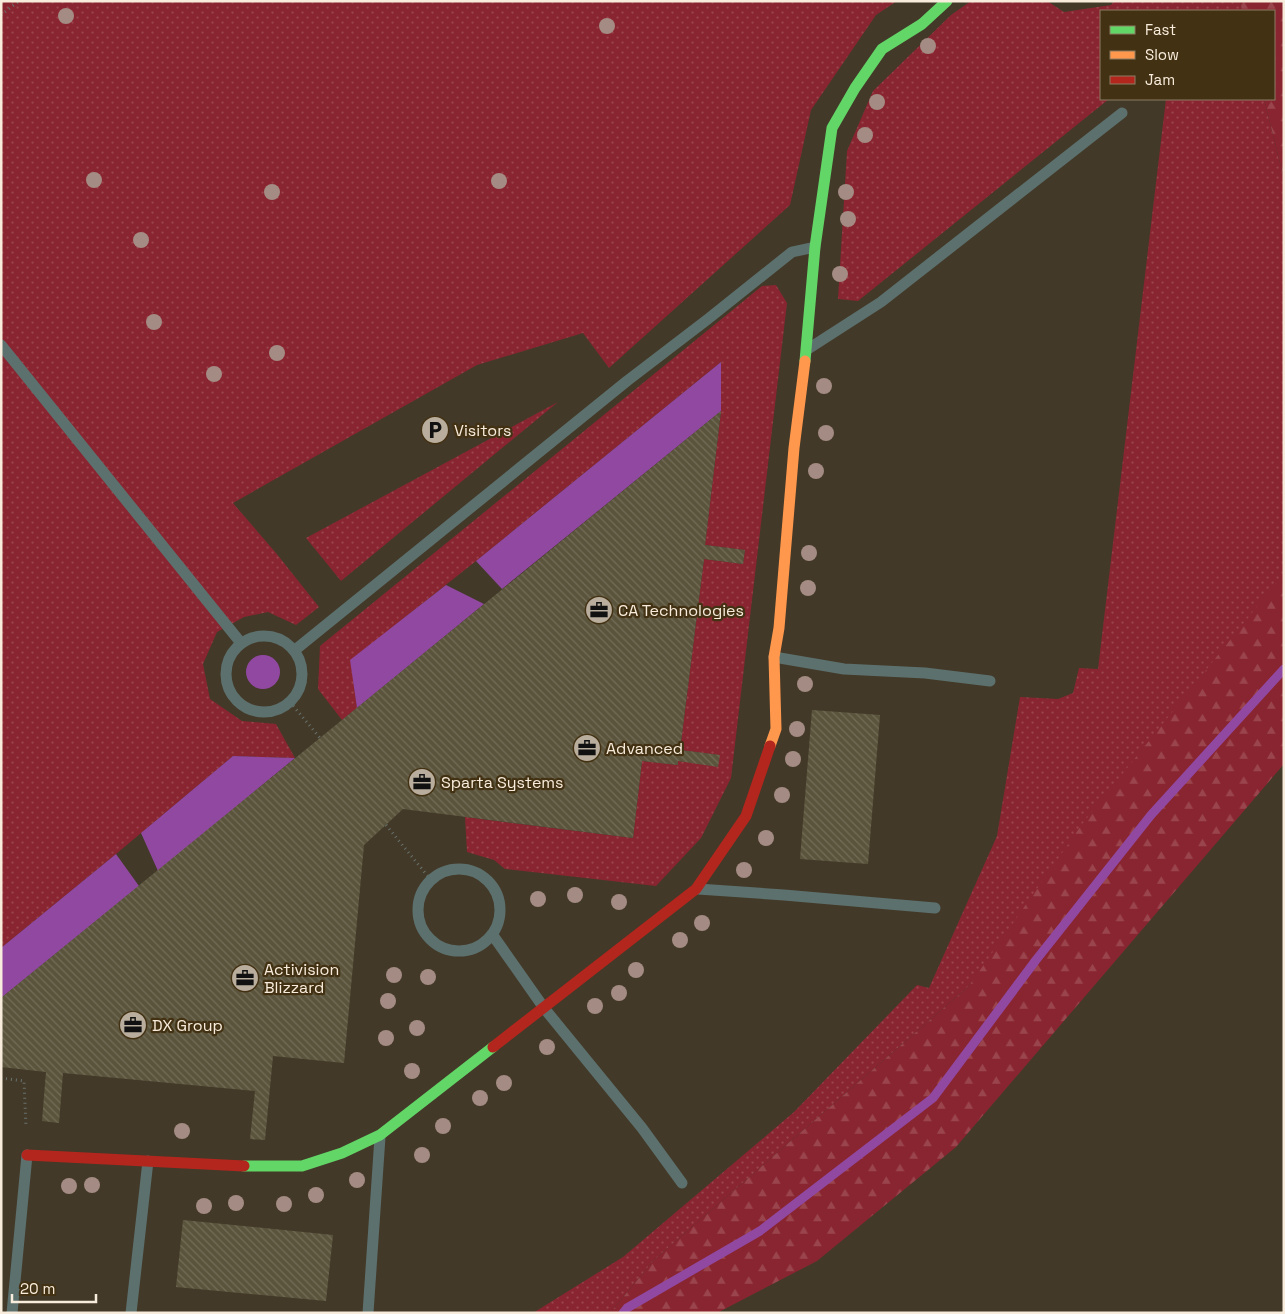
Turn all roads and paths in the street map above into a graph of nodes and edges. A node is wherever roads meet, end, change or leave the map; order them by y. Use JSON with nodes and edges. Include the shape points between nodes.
{"nodes":[{"id":1,"x":18,"y":1,"type":"edge"},
{"id":2,"x":947,"y":1,"type":"edge"},
{"id":3,"x":1,"y":15,"type":"edge"},
{"id":4,"x":1122,"y":113,"type":"dead end"},
{"id":5,"x":815,"y":246,"type":"junction"},
{"id":6,"x":1,"y":345,"type":"edge"},
{"id":7,"x":806,"y":350,"type":"junction"},
{"id":8,"x":241,"y":643,"type":"junction"},
{"id":9,"x":295,"y":650,"type":"junction"},
{"id":10,"x":774,"y":657,"type":"junction"},
{"id":11,"x":990,"y":682,"type":"dead end"},
{"id":12,"x":290,"y":702,"type":"junction"},
{"id":13,"x":320,"y":738,"type":"dead end"},
{"id":14,"x":386,"y":825,"type":"dead end"},
{"id":15,"x":431,"y":880,"type":"junction"},
{"id":16,"x":696,"y":889,"type":"junction"},
{"id":17,"x":935,"y":908,"type":"dead end"},
{"id":18,"x":492,"y":934,"type":"junction"},
{"id":19,"x":544,"y":1008,"type":"junction"},
{"id":20,"x":1,"y":1078,"type":"edge"},
{"id":21,"x":380,"y":1135,"type":"junction"},
{"id":22,"x":26,"y":1155,"type":"junction"},
{"id":23,"x":148,"y":1162,"type":"junction"},
{"id":24,"x":682,"y":1183,"type":"dead end"},
{"id":25,"x":12,"y":1313,"type":"edge"},
{"id":26,"x":132,"y":1313,"type":"edge"},
{"id":27,"x":368,"y":1313,"type":"edge"}],
"edges":[{"from":1,"to":3,"type":"path"},
{"from":2,"to":5,"type":"street","via":[[922,24],[882,49],[832,128]]},
{"from":4,"to":7,"type":"lane","via":[[881,302]]},
{"from":5,"to":7,"type":"street"},
{"from":5,"to":9,"type":"lane","via":[[792,252],[627,380]]},
{"from":6,"to":8,"type":"lane"},
{"from":7,"to":10,"type":"street"},
{"from":8,"to":9,"type":"lane","via":[[261,636],[275,637]]},
{"from":8,"to":12,"type":"lane","via":[[229,658],[225,672],[227,686],[234,698],[249,710],[262,713],[274,711]]},
{"from":9,"to":12,"type":"lane","via":[[302,674],[300,687]]},
{"from":10,"to":11,"type":"lane","via":[[844,669],[925,673]]},
{"from":10,"to":16,"type":"street","via":[[776,729],[746,816]]},
{"from":12,"to":13,"type":"path"},
{"from":14,"to":15,"type":"path"},
{"from":15,"to":18,"type":"lane","via":[[442,872],[455,869],[469,869],[481,875],[498,896],[498,922]]},
{"from":15,"to":18,"type":"lane","via":[[418,904],[423,930],[432,940],[443,948],[470,950]]},
{"from":16,"to":17,"type":"lane"},
{"from":16,"to":19,"type":"street"},
{"from":18,"to":19,"type":"lane"},
{"from":19,"to":21,"type":"street"},
{"from":19,"to":24,"type":"lane","via":[[642,1128]]},
{"from":20,"to":22,"type":"path","via":[[24,1081]]},
{"from":21,"to":23,"type":"street","via":[[342,1153],[302,1166]]},
{"from":21,"to":27,"type":"lane"},
{"from":22,"to":23,"type":"street"},
{"from":22,"to":25,"type":"lane"},
{"from":23,"to":26,"type":"lane"}]}
